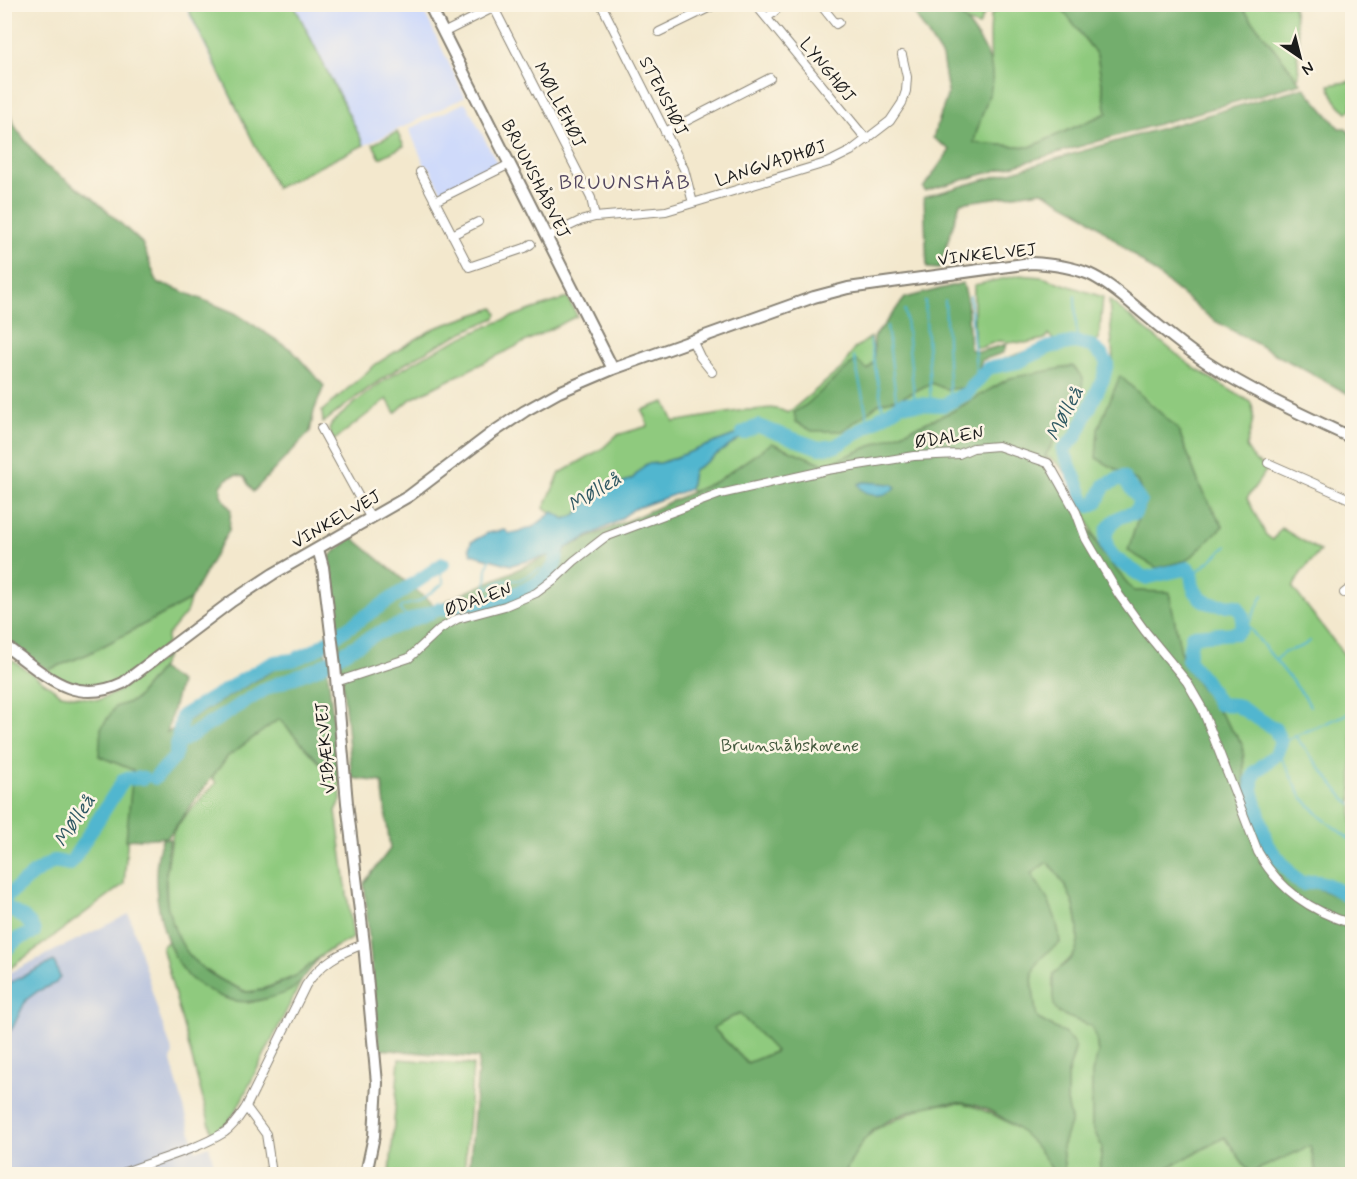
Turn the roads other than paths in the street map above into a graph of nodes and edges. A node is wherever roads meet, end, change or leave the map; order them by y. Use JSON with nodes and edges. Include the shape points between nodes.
{"nodes":[{"id":1,"x":429,"y":4,"type":"edge"},
{"id":2,"x":601,"y":4,"type":"edge"},
{"id":3,"x":717,"y":4,"type":"edge"},
{"id":4,"x":755,"y":4,"type":"edge"},
{"id":5,"x":783,"y":4,"type":"edge"},
{"id":6,"x":820,"y":4,"type":"edge"},
{"id":7,"x":498,"y":6,"type":"edge"},
{"id":8,"x":767,"y":18,"type":"junction"},
{"id":9,"x":839,"y":21,"type":"dead end"},
{"id":10,"x":659,"y":32,"type":"dead end"},
{"id":11,"x":443,"y":33,"type":"junction"},
{"id":12,"x":902,"y":55,"type":"dead end"},
{"id":13,"x":770,"y":78,"type":"dead end"},
{"id":14,"x":665,"y":132,"type":"junction"},
{"id":15,"x":867,"y":140,"type":"junction"},
{"id":16,"x":510,"y":164,"type":"junction"},
{"id":17,"x":420,"y":172,"type":"dead end"},
{"id":18,"x":435,"y":201,"type":"junction"},
{"id":19,"x":693,"y":203,"type":"junction"},
{"id":20,"x":595,"y":217,"type":"junction"},
{"id":21,"x":478,"y":222,"type":"dead end"},
{"id":22,"x":452,"y":235,"type":"junction"},
{"id":23,"x":547,"y":237,"type":"junction"},
{"id":24,"x":531,"y":244,"type":"dead end"},
{"id":25,"x":692,"y":340,"type":"junction"},
{"id":26,"x":613,"y":369,"type":"junction"},
{"id":27,"x":712,"y":372,"type":"dead end"},
{"id":28,"x":321,"y":428,"type":"dead end"},
{"id":29,"x":1353,"y":438,"type":"edge"},
{"id":30,"x":1268,"y":463,"type":"dead end"},
{"id":31,"x":1353,"y":500,"type":"edge"},
{"id":32,"x":371,"y":519,"type":"junction"},
{"id":33,"x":318,"y":549,"type":"junction"},
{"id":34,"x":1353,"y":587,"type":"edge"},
{"id":35,"x":1344,"y":592,"type":"dead end"},
{"id":36,"x":4,"y":645,"type":"edge"},
{"id":37,"x":336,"y":682,"type":"junction"},
{"id":38,"x":1353,"y":924,"type":"edge"},
{"id":39,"x":364,"y":944,"type":"junction"},
{"id":40,"x":246,"y":1107,"type":"junction"},
{"id":41,"x":124,"y":1172,"type":"dead end"},
{"id":42,"x":272,"y":1174,"type":"edge"},
{"id":43,"x":366,"y":1174,"type":"edge"}],
"edges":[{"from":1,"to":11,"type":"street","name":"BRUUNSHÅBVEJ"},
{"from":2,"to":14,"type":"street","name":"STENSHØJ"},
{"from":3,"to":10,"type":"street"},
{"from":4,"to":8,"type":"street","name":"LYNGHØJ"},
{"from":5,"to":8,"type":"street"},
{"from":6,"to":9,"type":"street","name":"LYNGHØJ","via":[[836,24]]},
{"from":7,"to":11,"type":"street"},
{"from":7,"to":20,"type":"street","name":"MØLLEHØJ","via":[[591,198]]},
{"from":8,"to":15,"type":"street","name":"LYNGHØJ"},
{"from":11,"to":16,"type":"street","name":"BRUUNSHÅBVEJ"},
{"from":12,"to":15,"type":"street","name":"LANGVADHØJ","via":[[907,77],[902,103],[890,121]]},
{"from":13,"to":14,"type":"street"},
{"from":14,"to":19,"type":"street","name":"STENSHØJ","via":[[684,169]]},
{"from":15,"to":19,"type":"street","name":"LANGVADHØJ","via":[[829,162]]},
{"from":16,"to":18,"type":"street"},
{"from":16,"to":23,"type":"street","name":"BRUUNSHÅBVEJ"},
{"from":17,"to":18,"type":"street"},
{"from":18,"to":22,"type":"street"},
{"from":19,"to":20,"type":"street","name":"LANGVADHØJ","via":[[666,211]]},
{"from":20,"to":23,"type":"street","name":"LANGVADHØJ"},
{"from":21,"to":22,"type":"street"},
{"from":22,"to":24,"type":"street","via":[[470,267]]},
{"from":23,"to":26,"type":"street","name":"BRUUNSHÅBVEJ"},
{"from":25,"to":26,"type":"street","name":"VINKELVEJ"},
{"from":25,"to":27,"type":"street"},
{"from":25,"to":29,"type":"street","name":"VINKELVEJ","via":[[848,288],[1030,263],[1053,264],[1111,286],[1207,363],[1247,387]]},
{"from":26,"to":32,"type":"street","name":"VINKELVEJ","via":[[525,411],[432,480]]},
{"from":28,"to":32,"type":"street"},
{"from":30,"to":31,"type":"street"},
{"from":32,"to":33,"type":"street","name":"VINKELVEJ"},
{"from":33,"to":36,"type":"street","name":"VINKELVEJ","via":[[232,601],[123,683],[108,690],[77,691],[59,684]]},
{"from":33,"to":37,"type":"street","name":"VIBÆKVEJ"},
{"from":34,"to":35,"type":"street"},
{"from":37,"to":38,"type":"street","name":"ØDALEN","via":[[409,658],[440,628],[457,619],[536,593],[605,537],[720,494],[827,470],[998,446],[1048,463],[1119,595],[1187,682],[1202,708],[1268,870],[1292,894],[1315,909]]},
{"from":37,"to":39,"type":"street","name":"VIBÆKVEJ"},
{"from":39,"to":40,"type":"street","via":[[333,957],[313,974]]},
{"from":39,"to":43,"type":"street","name":"VIBÆKVEJ","via":[[377,1083],[374,1136]]},
{"from":40,"to":41,"type":"street","via":[[226,1131]]},
{"from":40,"to":42,"type":"street","via":[[266,1134]]}]}
